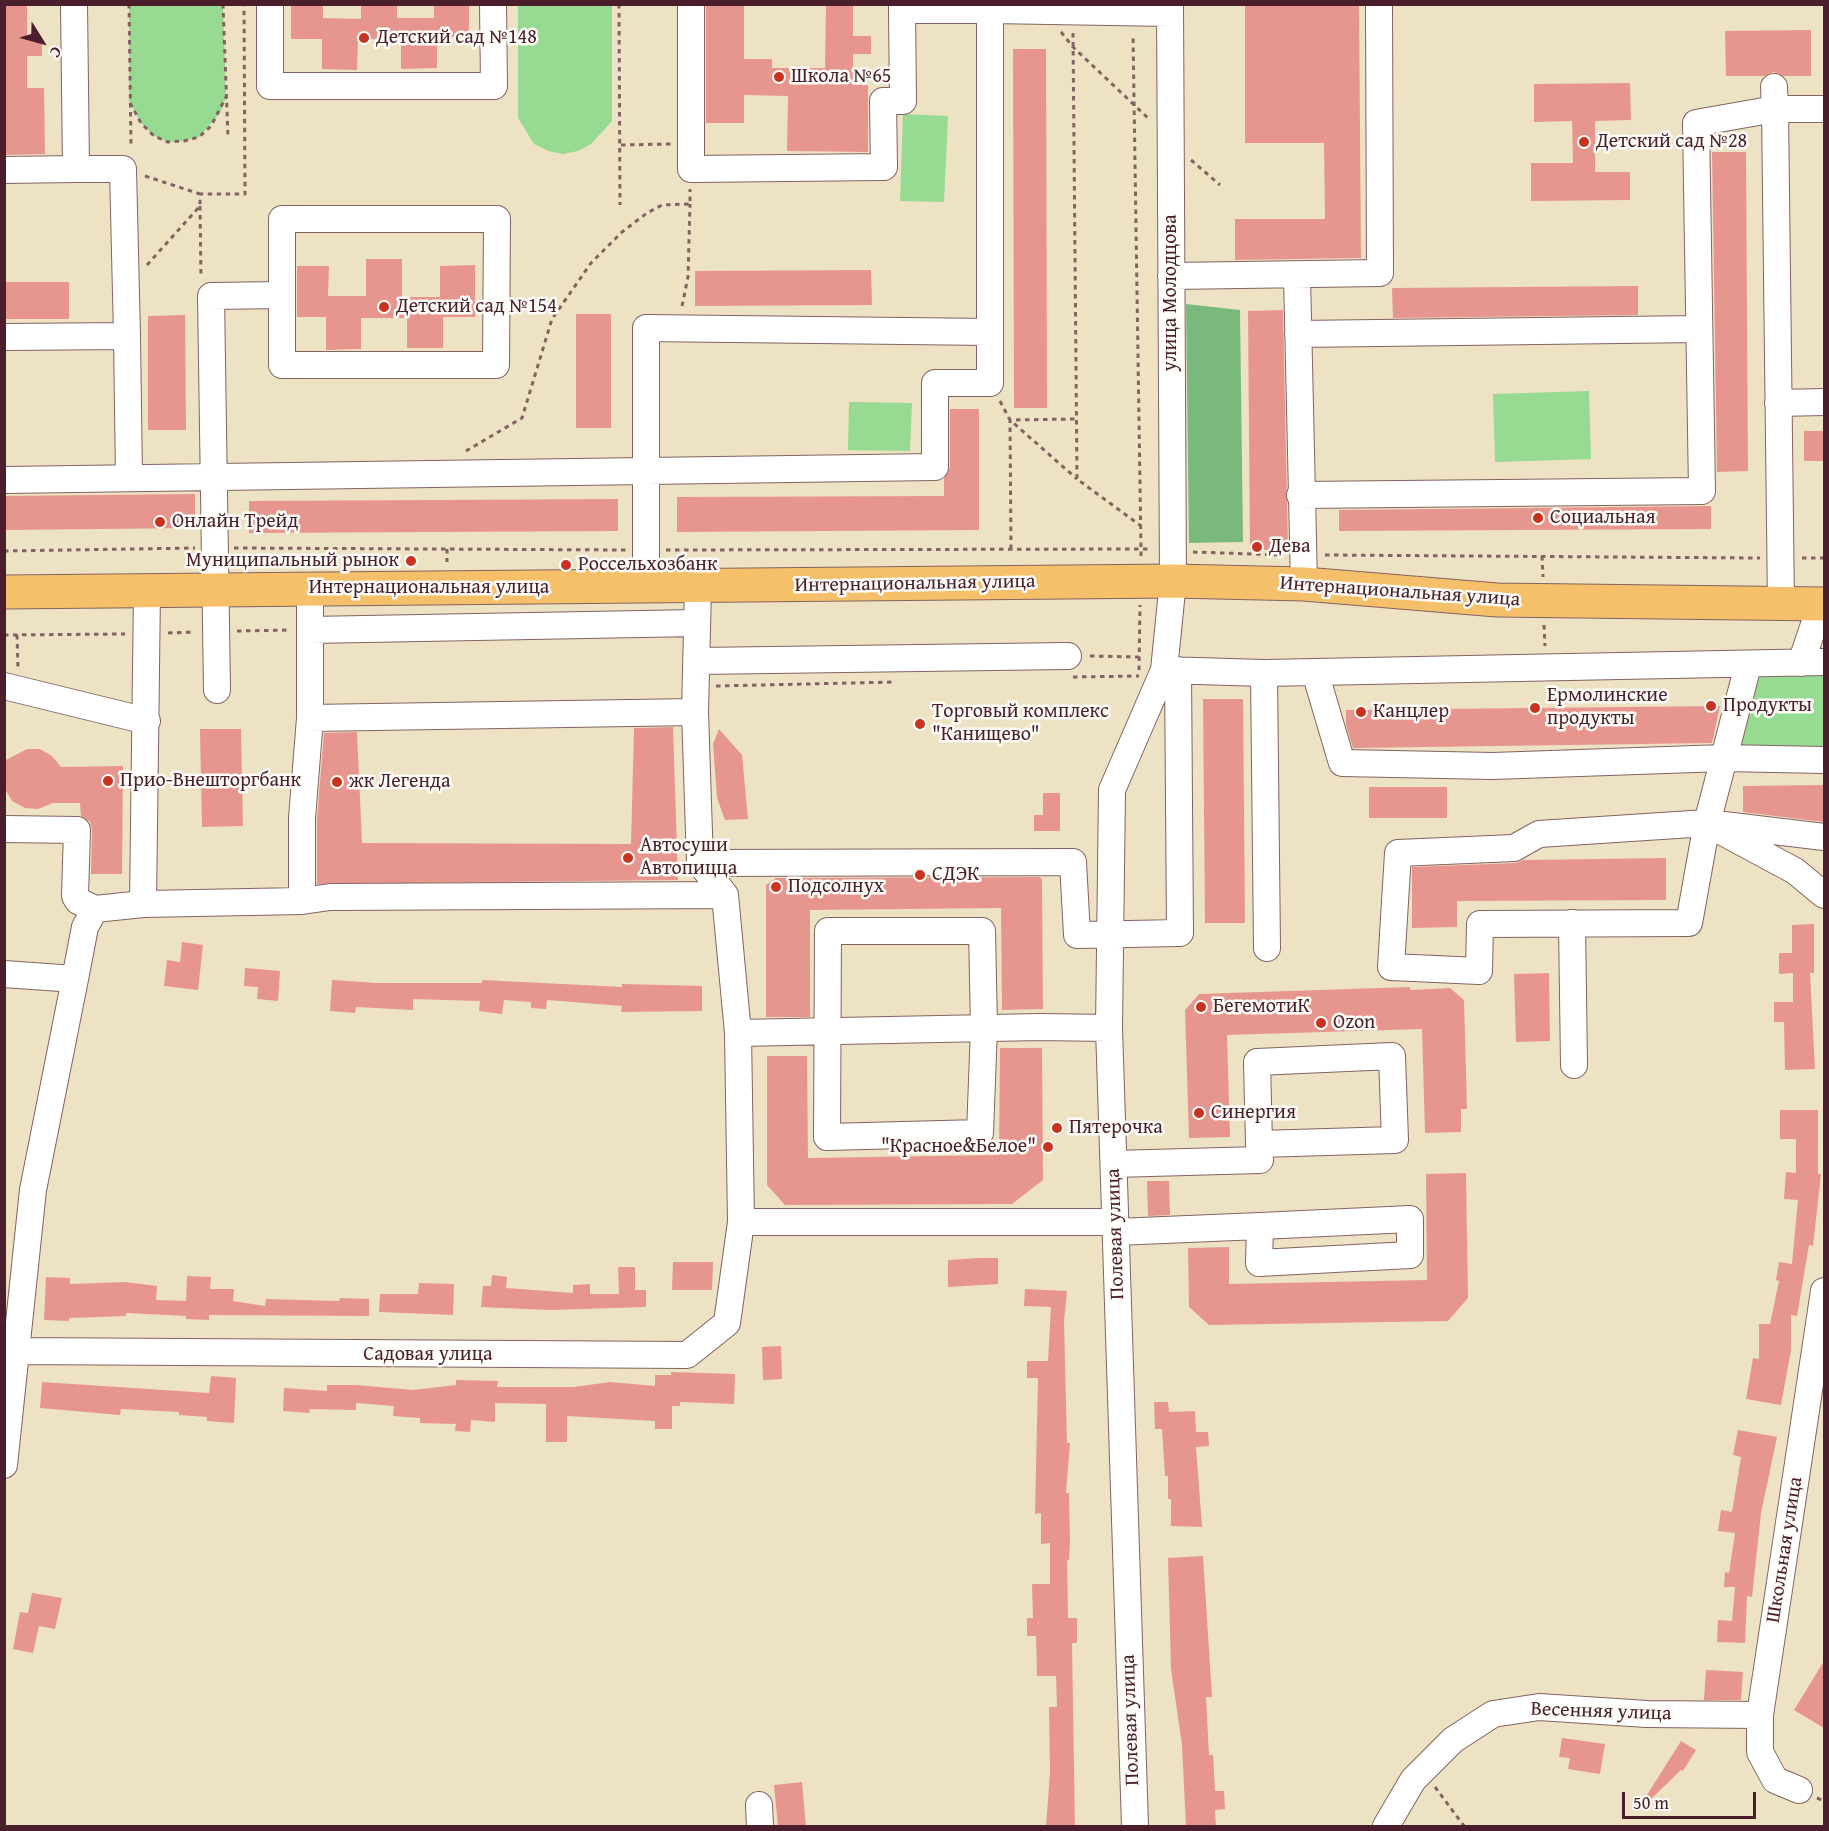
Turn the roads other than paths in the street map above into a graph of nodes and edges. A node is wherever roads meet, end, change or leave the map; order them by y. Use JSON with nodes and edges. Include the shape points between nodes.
{"nodes":[{"id":1,"x":74,"y":4,"type":"edge"},
{"id":2,"x":270,"y":4,"type":"edge"},
{"id":3,"x":493,"y":4,"type":"edge"},
{"id":4,"x":691,"y":4,"type":"edge"},
{"id":5,"x":1379,"y":4,"type":"edge"},
{"id":6,"x":902,"y":7,"type":"edge"},
{"id":7,"x":990,"y":7,"type":"edge"},
{"id":8,"x":1170,"y":9,"type":"edge"},
{"id":9,"x":1774,"y":98,"type":"junction"},
{"id":10,"x":1824,"y":109,"type":"edge"},
{"id":11,"x":76,"y":169,"type":"junction"},
{"id":12,"x":4,"y":170,"type":"edge"},
{"id":13,"x":1297,"y":275,"type":"junction"},
{"id":14,"x":1171,"y":276,"type":"junction"},
{"id":15,"x":282,"y":295,"type":"junction"},
{"id":16,"x":1699,"y":329,"type":"junction"},
{"id":17,"x":990,"y":332,"type":"junction"},
{"id":18,"x":1298,"y":334,"type":"junction"},
{"id":19,"x":127,"y":336,"type":"junction"},
{"id":20,"x":4,"y":337,"type":"edge"},
{"id":21,"x":1824,"y":402,"type":"edge"},
{"id":22,"x":1778,"y":403,"type":"junction"},
{"id":23,"x":646,"y":471,"type":"junction"},
{"id":24,"x":215,"y":477,"type":"junction"},
{"id":25,"x":129,"y":478,"type":"junction"},
{"id":26,"x":4,"y":480,"type":"edge"},
{"id":27,"x":1300,"y":495,"type":"junction"},
{"id":28,"x":1303,"y":570,"type":"junction"},
{"id":29,"x":1157,"y":582,"type":"junction"},
{"id":30,"x":698,"y":586,"type":"junction"},
{"id":31,"x":646,"y":587,"type":"junction"},
{"id":32,"x":310,"y":589,"type":"junction"},
{"id":33,"x":216,"y":590,"type":"junction"},
{"id":34,"x":147,"y":591,"type":"junction"},
{"id":35,"x":4,"y":592,"type":"edge"},
{"id":36,"x":1823,"y":604,"type":"edge"},
{"id":37,"x":1781,"y":605,"type":"junction"},
{"id":38,"x":697,"y":623,"type":"junction"},
{"id":39,"x":310,"y":630,"type":"junction"},
{"id":40,"x":1068,"y":656,"type":"road end"},
{"id":41,"x":697,"y":661,"type":"junction"},
{"id":42,"x":1813,"y":663,"type":"edge"},
{"id":43,"x":1748,"y":665,"type":"junction"},
{"id":44,"x":1160,"y":672,"type":"junction"},
{"id":45,"x":1315,"y":672,"type":"junction"},
{"id":46,"x":1264,"y":673,"type":"junction"},
{"id":47,"x":11,"y":687,"type":"edge"},
{"id":48,"x":217,"y":690,"type":"dead end"},
{"id":49,"x":695,"y":712,"type":"junction"},
{"id":50,"x":310,"y":717,"type":"junction"},
{"id":51,"x":147,"y":721,"type":"junction"},
{"id":52,"x":1724,"y":758,"type":"junction"},
{"id":53,"x":1824,"y":760,"type":"edge"},
{"id":54,"x":1707,"y":823,"type":"junction"},
{"id":55,"x":4,"y":829,"type":"edge"},
{"id":56,"x":1824,"y":837,"type":"edge"},
{"id":57,"x":700,"y":863,"type":"junction"},
{"id":58,"x":726,"y":895,"type":"junction"},
{"id":59,"x":1824,"y":895,"type":"edge"},
{"id":60,"x":302,"y":901,"type":"junction"},
{"id":61,"x":143,"y":904,"type":"junction"},
{"id":62,"x":96,"y":909,"type":"junction"},
{"id":63,"x":1572,"y":923,"type":"junction"},
{"id":64,"x":1109,"y":934,"type":"junction"},
{"id":65,"x":1267,"y":948,"type":"dead end"},
{"id":66,"x":4,"y":974,"type":"edge"},
{"id":67,"x":75,"y":979,"type":"junction"},
{"id":68,"x":984,"y":1028,"type":"junction"},
{"id":69,"x":1110,"y":1028,"type":"junction"},
{"id":70,"x":830,"y":1031,"type":"junction"},
{"id":71,"x":738,"y":1033,"type":"junction"},
{"id":72,"x":1574,"y":1065,"type":"dead end"},
{"id":73,"x":1259,"y":1144,"type":"junction"},
{"id":74,"x":1114,"y":1164,"type":"junction"},
{"id":75,"x":741,"y":1222,"type":"junction"},
{"id":76,"x":1260,"y":1226,"type":"junction"},
{"id":77,"x":1116,"y":1227,"type":"junction"},
{"id":78,"x":4,"y":1277,"type":"edge"},
{"id":79,"x":1824,"y":1291,"type":"edge"},
{"id":80,"x":4,"y":1297,"type":"edge"},
{"id":81,"x":16,"y":1351,"type":"junction"},
{"id":82,"x":4,"y":1465,"type":"edge"},
{"id":83,"x":1760,"y":1716,"type":"junction"},
{"id":84,"x":1799,"y":1790,"type":"dead end"},
{"id":85,"x":1135,"y":1827,"type":"edge"},
{"id":86,"x":1386,"y":1827,"type":"edge"}],
"edges":[{"from":1,"to":11,"type":"street"},
{"from":2,"to":3,"type":"street","via":[[270,87],[494,86]]},
{"from":4,"to":6,"type":"street","via":[[691,157],[884,167],[883,101],[903,101]]},
{"from":5,"to":13,"type":"street","via":[[1380,273]]},
{"from":6,"to":7,"type":"street"},
{"from":7,"to":8,"type":"street","via":[[1073,13]]},
{"from":7,"to":17,"type":"street"},
{"from":8,"to":14,"type":"street","name":"улица Молодцова"},
{"from":9,"to":10,"type":"street"},
{"from":9,"to":16,"type":"street","via":[[1696,123]]},
{"from":9,"to":22,"type":"street"},
{"from":11,"to":12,"type":"street"},
{"from":11,"to":19,"type":"street","via":[[123,169]]},
{"from":13,"to":14,"type":"street"},
{"from":13,"to":18,"type":"street"},
{"from":14,"to":29,"type":"street","name":"улица Молодцова"},
{"from":15,"to":15,"type":"street","via":[[282,219],[496,219],[496,365],[282,365]]},
{"from":15,"to":24,"type":"street","via":[[211,296]]},
{"from":16,"to":18,"type":"street"},
{"from":16,"to":27,"type":"street","via":[[1702,491]]},
{"from":17,"to":23,"type":"street","via":[[990,383],[935,384],[935,468]]},
{"from":17,"to":23,"type":"street","via":[[646,328]]},
{"from":18,"to":27,"type":"street"},
{"from":19,"to":20,"type":"street"},
{"from":19,"to":25,"type":"street"},
{"from":21,"to":22,"type":"street"},
{"from":22,"to":37,"type":"street"},
{"from":23,"to":24,"type":"street"},
{"from":23,"to":31,"type":"street"},
{"from":24,"to":25,"type":"street"},
{"from":24,"to":33,"type":"street"},
{"from":25,"to":26,"type":"street"},
{"from":27,"to":28,"type":"street"},
{"from":28,"to":29,"type":"main road","name":"Интернациональная улица"},
{"from":28,"to":37,"type":"main road","name":"Интернациональная улица","via":[[1497,600]]},
{"from":29,"to":30,"type":"main road","name":"Интернациональная улица"},
{"from":29,"to":44,"type":"street","name":"Полевая улица"},
{"from":30,"to":31,"type":"main road","name":"Интернациональная улица"},
{"from":30,"to":38,"type":"street"},
{"from":31,"to":32,"type":"main road","name":"Интернациональная улица"},
{"from":32,"to":33,"type":"main road","name":"Интернациональная улица"},
{"from":32,"to":39,"type":"street"},
{"from":33,"to":34,"type":"main road","name":"Интернациональная улица"},
{"from":33,"to":48,"type":"street"},
{"from":34,"to":35,"type":"main road","name":"Интернациональная улица"},
{"from":34,"to":51,"type":"street"},
{"from":36,"to":37,"type":"main road","name":"Интернациональная улица"},
{"from":36,"to":42,"type":"street"},
{"from":38,"to":39,"type":"street"},
{"from":38,"to":41,"type":"street"},
{"from":39,"to":50,"type":"street"},
{"from":40,"to":41,"type":"street"},
{"from":41,"to":49,"type":"street"},
{"from":42,"to":43,"type":"street"},
{"from":43,"to":45,"type":"street"},
{"from":43,"to":52,"type":"street"},
{"from":44,"to":46,"type":"street"},
{"from":44,"to":64,"type":"street","name":"Полевая улица","via":[[1112,790]]},
{"from":44,"to":64,"type":"street","via":[[1180,933]]},
{"from":45,"to":46,"type":"street"},
{"from":45,"to":52,"type":"street","via":[[1342,763],[1493,766]]},
{"from":46,"to":65,"type":"street"},
{"from":47,"to":51,"type":"street"},
{"from":49,"to":50,"type":"street"},
{"from":49,"to":57,"type":"street"},
{"from":50,"to":60,"type":"street","via":[[302,818]]},
{"from":51,"to":61,"type":"street"},
{"from":52,"to":53,"type":"street"},
{"from":52,"to":54,"type":"street"},
{"from":54,"to":56,"type":"street"},
{"from":54,"to":59,"type":"street","via":[[1795,871]]},
{"from":54,"to":63,"type":"street","via":[[1689,923]]},
{"from":54,"to":63,"type":"street","via":[[1539,834],[1514,848],[1398,853],[1391,967],[1479,971],[1480,924]]},
{"from":55,"to":62,"type":"street","via":[[77,830],[75,896],[85,906]]},
{"from":57,"to":58,"type":"street"},
{"from":57,"to":64,"type":"street","via":[[1073,862],[1077,934]]},
{"from":58,"to":60,"type":"street","via":[[330,897]]},
{"from":58,"to":71,"type":"street","name":"Садовая улица"},
{"from":60,"to":61,"type":"street"},
{"from":61,"to":62,"type":"street"},
{"from":62,"to":67,"type":"street","via":[[85,927]]},
{"from":63,"to":72,"type":"street"},
{"from":64,"to":69,"type":"street","name":"Полевая улица"},
{"from":66,"to":67,"type":"street"},
{"from":67,"to":81,"type":"street","via":[[33,1190]]},
{"from":68,"to":69,"type":"street"},
{"from":68,"to":70,"type":"street"},
{"from":68,"to":70,"type":"street","via":[[982,931],[828,931]]},
{"from":68,"to":70,"type":"street","via":[[980,1133],[827,1137]]},
{"from":69,"to":74,"type":"street","name":"Полевая улица"},
{"from":70,"to":71,"type":"street"},
{"from":71,"to":75,"type":"street","name":"Садовая улица"},
{"from":73,"to":73,"type":"street","via":[[1395,1140],[1392,1056],[1257,1062]]},
{"from":73,"to":74,"type":"street","via":[[1260,1160]]},
{"from":74,"to":77,"type":"street","name":"Полевая улица"},
{"from":75,"to":77,"type":"street"},
{"from":75,"to":81,"type":"street","name":"Садовая улица","via":[[727,1323],[687,1355]]},
{"from":76,"to":76,"type":"street","via":[[1410,1220],[1410,1255],[1259,1263]]},
{"from":76,"to":77,"type":"street"},
{"from":77,"to":85,"type":"street","name":"Полевая улица"},
{"from":78,"to":80,"type":"street"},
{"from":79,"to":83,"type":"street","name":"Школьная улица"},
{"from":81,"to":82,"type":"street"},
{"from":83,"to":84,"type":"street","name":"Школьная улица","via":[[1760,1752],[1775,1779]]},
{"from":83,"to":86,"type":"street","name":"Весенняя улица","via":[[1539,1707],[1493,1714],[1453,1740],[1413,1780]]}]}
